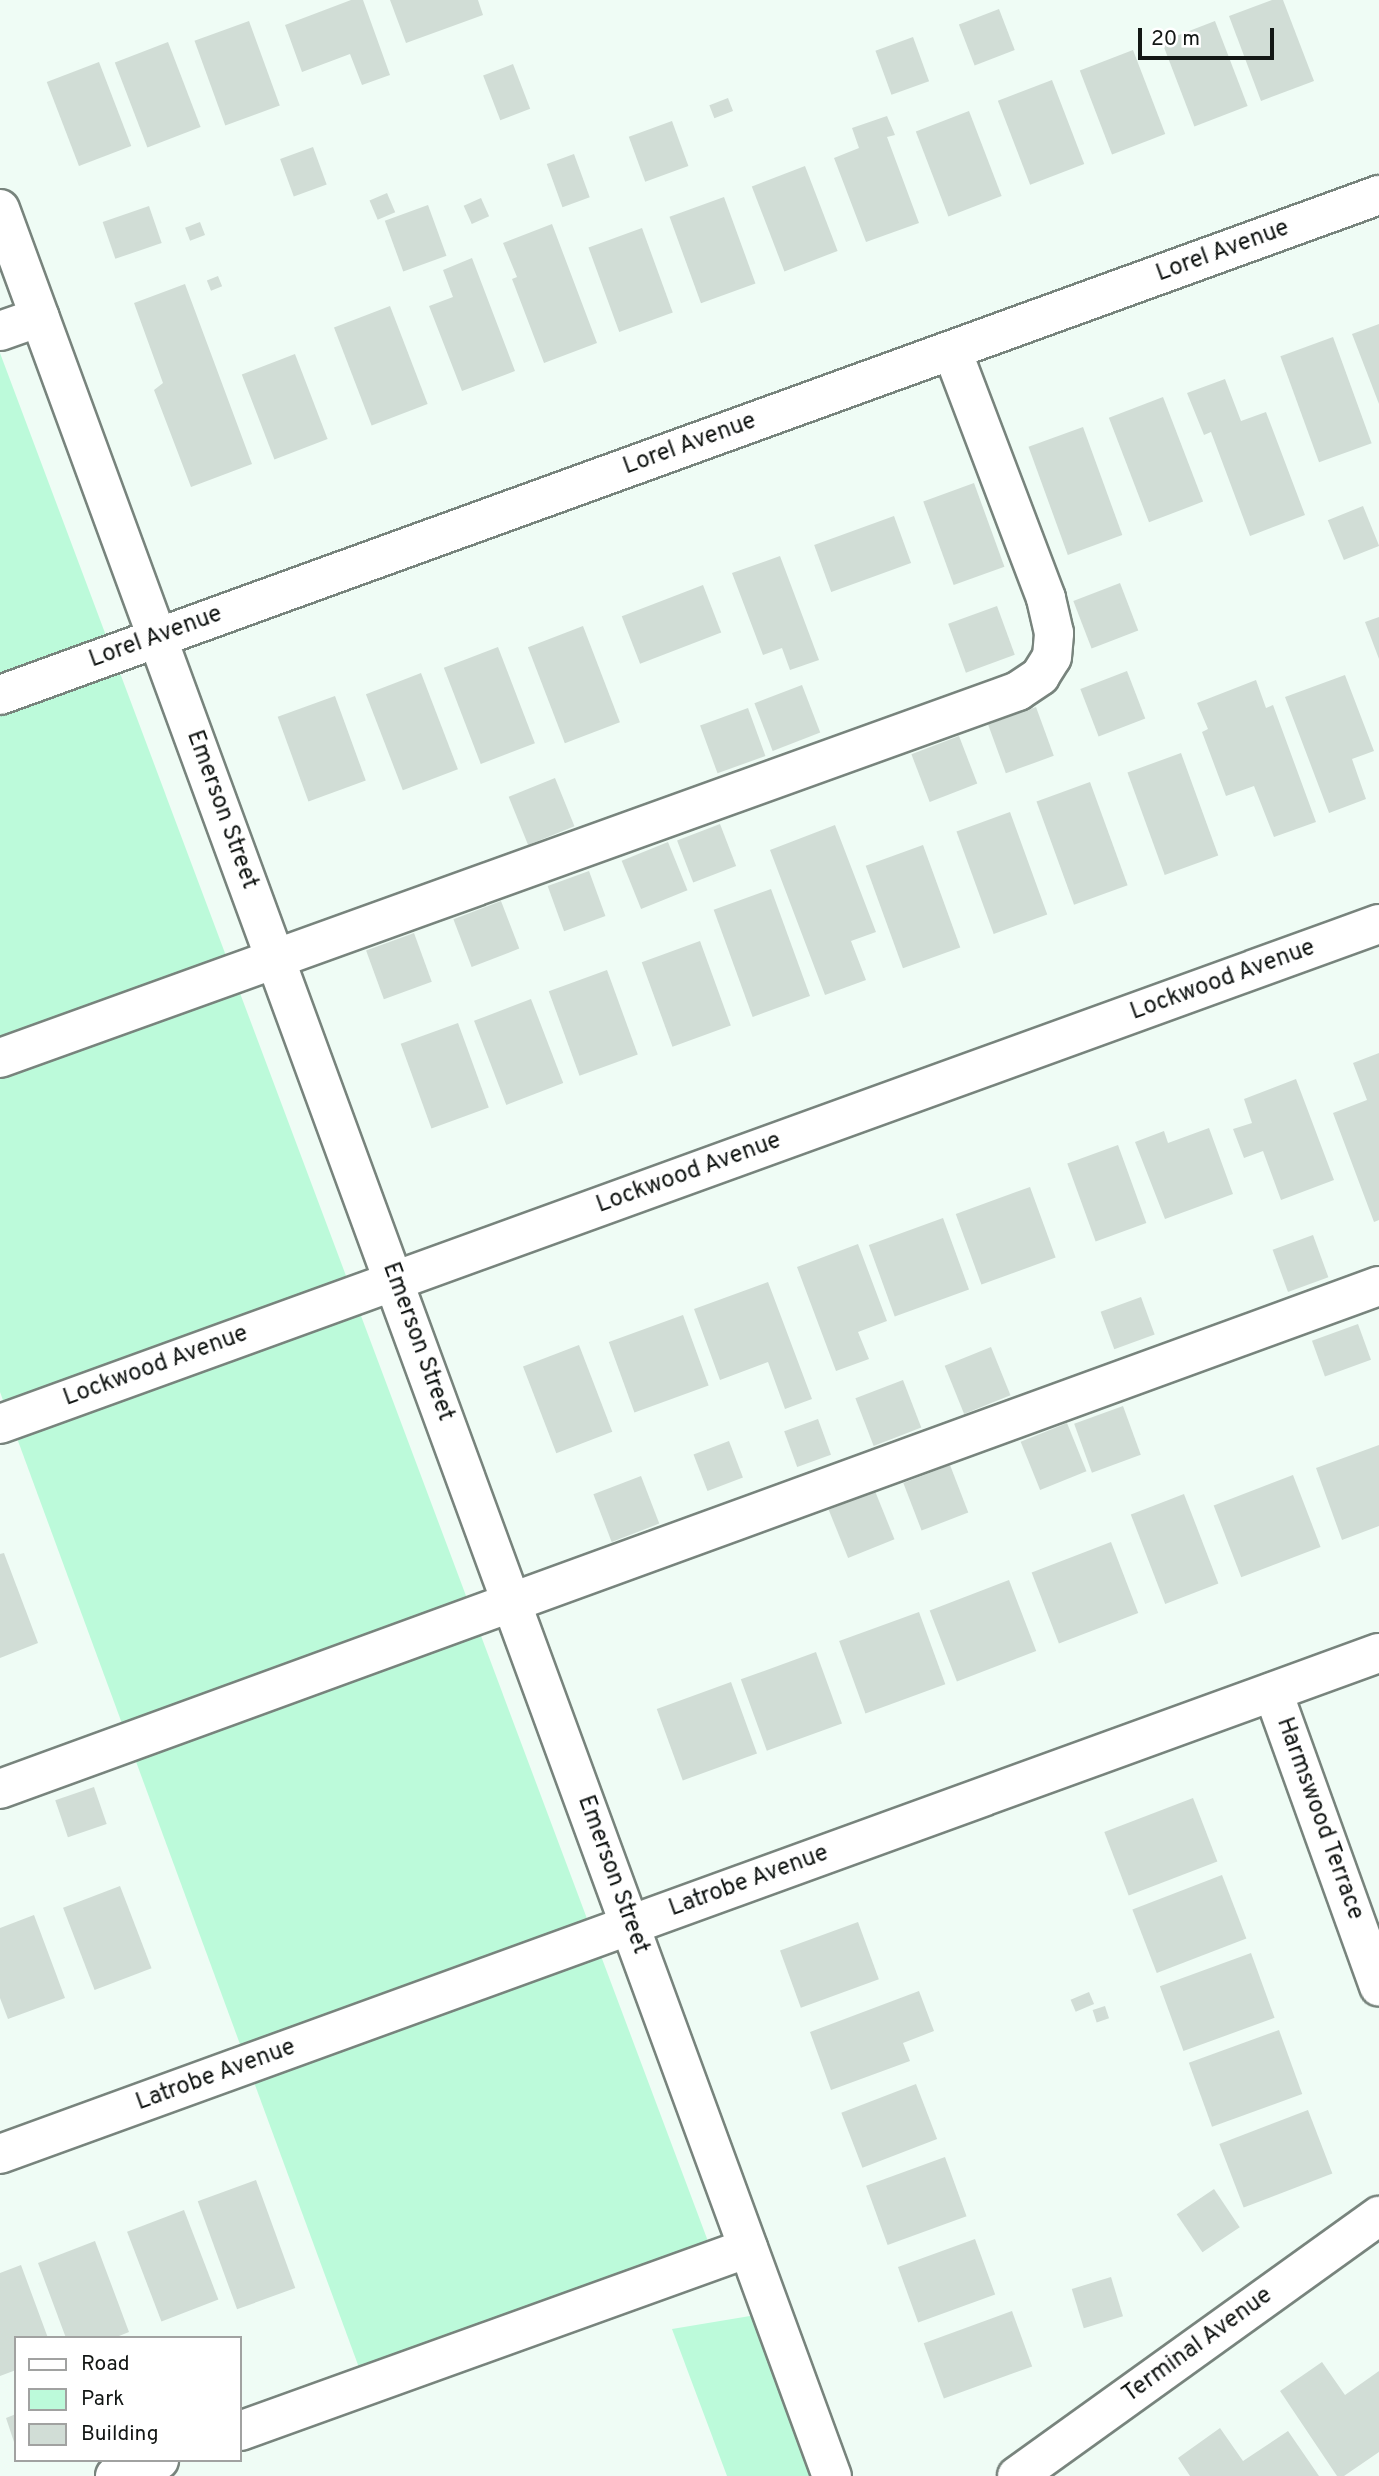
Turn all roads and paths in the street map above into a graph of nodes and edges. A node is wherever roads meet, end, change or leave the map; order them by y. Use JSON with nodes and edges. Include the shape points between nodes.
{"nodes":[{"id":1,"x":1379,"y":195,"type":"edge"},
{"id":2,"x":0,"y":209,"type":"edge"},
{"id":3,"x":40,"y":317,"type":"junction"},
{"id":4,"x":0,"y":331,"type":"edge"},
{"id":5,"x":952,"y":350,"type":"junction"},
{"id":6,"x":157,"y":638,"type":"junction"},
{"id":7,"x":0,"y":695,"type":"edge"},
{"id":8,"x":1379,"y":924,"type":"edge"},
{"id":9,"x":275,"y":957,"type":"junction"},
{"id":10,"x":0,"y":1058,"type":"edge"},
{"id":11,"x":394,"y":1281,"type":"junction"},
{"id":12,"x":1379,"y":1286,"type":"edge"},
{"id":13,"x":0,"y":1424,"type":"edge"},
{"id":14,"x":512,"y":1602,"type":"junction"},
{"id":15,"x":1379,"y":1653,"type":"edge"},
{"id":16,"x":1273,"y":1692,"type":"junction"},
{"id":17,"x":0,"y":1789,"type":"edge"},
{"id":18,"x":630,"y":1925,"type":"junction"},
{"id":19,"x":1379,"y":1986,"type":"edge"},
{"id":20,"x":0,"y":2154,"type":"edge"},
{"id":21,"x":1379,"y":2216,"type":"edge"},
{"id":22,"x":748,"y":2248,"type":"junction"},
{"id":23,"x":242,"y":2430,"type":"edge"},
{"id":24,"x":154,"y":2462,"type":"edge"},
{"id":25,"x":115,"y":2476,"type":"edge"},
{"id":26,"x":832,"y":2476,"type":"edge"},
{"id":27,"x":1017,"y":2476,"type":"edge"}],
"edges":[{"from":1,"to":5,"type":"street","name":"Lorel Avenue"},
{"from":2,"to":3,"type":"street","name":"Emerson Street"},
{"from":3,"to":4,"type":"street"},
{"from":3,"to":6,"type":"street","name":"Emerson Street"},
{"from":5,"to":6,"type":"street","name":"Lorel Avenue"},
{"from":5,"to":9,"type":"street","via":[[1046,598],[1054,634],[1052,657],[1040,676],[1018,691]]},
{"from":6,"to":7,"type":"street","name":"Lorel Avenue"},
{"from":6,"to":9,"type":"street","name":"Emerson Street"},
{"from":8,"to":11,"type":"street","name":"Lockwood Avenue"},
{"from":9,"to":10,"type":"street"},
{"from":9,"to":11,"type":"street","name":"Emerson Street"},
{"from":11,"to":13,"type":"street","name":"Lockwood Avenue"},
{"from":11,"to":14,"type":"street","name":"Emerson Street"},
{"from":12,"to":14,"type":"street"},
{"from":14,"to":17,"type":"street"},
{"from":14,"to":18,"type":"street","name":"Emerson Street"},
{"from":15,"to":16,"type":"street","name":"Latrobe Avenue"},
{"from":16,"to":18,"type":"street","name":"Latrobe Avenue"},
{"from":16,"to":19,"type":"street","name":"Harmswood Terrace"},
{"from":18,"to":20,"type":"street","name":"Latrobe Avenue"},
{"from":18,"to":22,"type":"street","name":"Emerson Street"},
{"from":21,"to":27,"type":"street","name":"Terminal Avenue"},
{"from":22,"to":23,"type":"street"},
{"from":22,"to":26,"type":"street","name":"Emerson Street"},
{"from":24,"to":25,"type":"street"}]}
